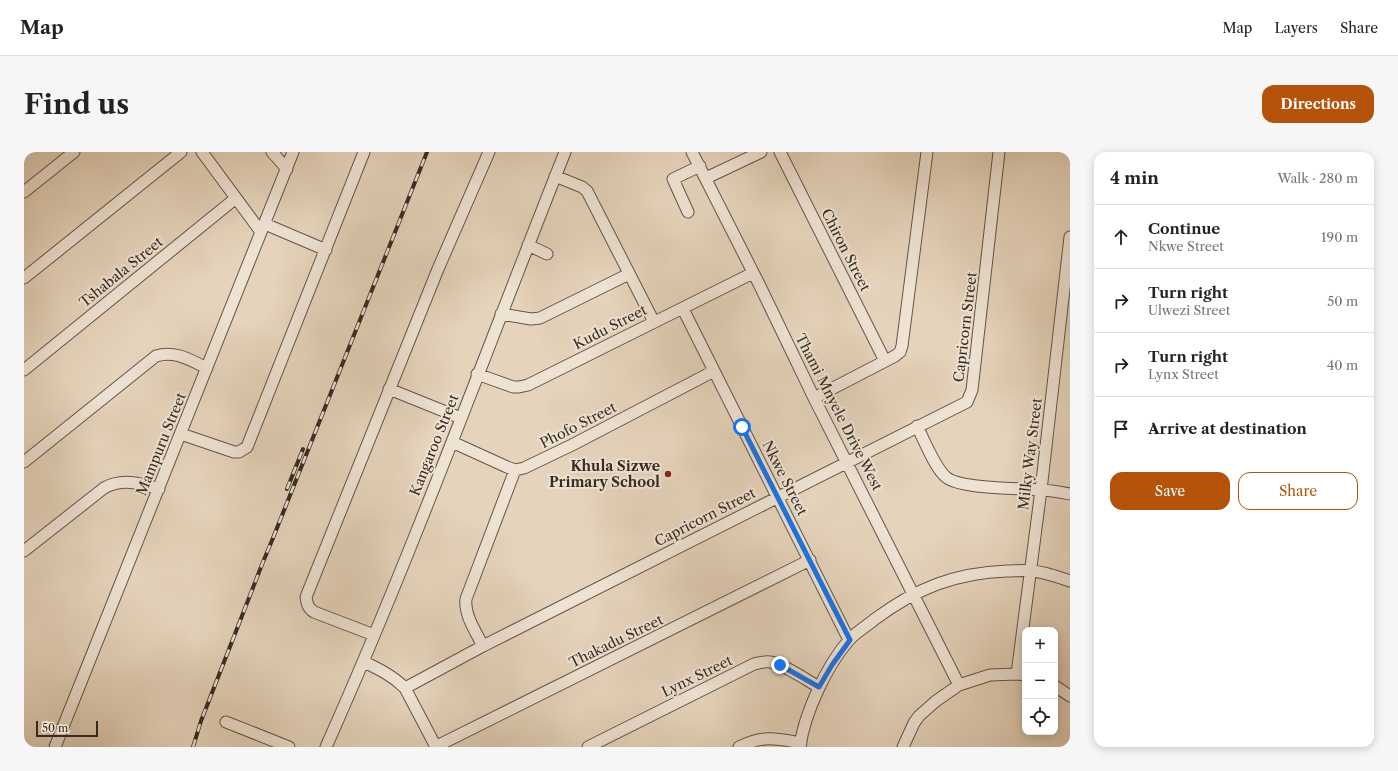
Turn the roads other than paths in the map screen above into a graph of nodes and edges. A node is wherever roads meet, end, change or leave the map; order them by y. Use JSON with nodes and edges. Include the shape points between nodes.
{"nodes":[{"id":1,"x":74,"y":152,"type":"edge"},
{"id":2,"x":181,"y":152,"type":"edge"},
{"id":3,"x":202,"y":152,"type":"edge"},
{"id":4,"x":272,"y":152,"type":"edge"},
{"id":5,"x":293,"y":152,"type":"edge"},
{"id":6,"x":364,"y":152,"type":"edge"},
{"id":7,"x":489,"y":152,"type":"edge"},
{"id":8,"x":564,"y":152,"type":"edge"},
{"id":9,"x":692,"y":152,"type":"edge"},
{"id":10,"x":761,"y":152,"type":"edge"},
{"id":11,"x":780,"y":152,"type":"edge"},
{"id":12,"x":927,"y":152,"type":"edge"},
{"id":13,"x":1000,"y":152,"type":"edge"},
{"id":14,"x":700,"y":166,"type":"junction"},
{"id":15,"x":287,"y":169,"type":"junction"},
{"id":16,"x":555,"y":176,"type":"junction"},
{"id":17,"x":706,"y":178,"type":"junction"},
{"id":18,"x":24,"y":192,"type":"edge"},
{"id":19,"x":236,"y":198,"type":"junction"},
{"id":20,"x":688,"y":212,"type":"dead end"},
{"id":21,"x":263,"y":228,"type":"junction"},
{"id":22,"x":1070,"y":237,"type":"edge"},
{"id":23,"x":528,"y":245,"type":"junction"},
{"id":24,"x":326,"y":250,"type":"junction"},
{"id":25,"x":547,"y":254,"type":"dead end"},
{"id":26,"x":753,"y":273,"type":"junction"},
{"id":27,"x":629,"y":274,"type":"junction"},
{"id":28,"x":24,"y":278,"type":"edge"},
{"id":29,"x":683,"y":309,"type":"junction"},
{"id":30,"x":501,"y":314,"type":"junction"},
{"id":31,"x":654,"y":322,"type":"junction"},
{"id":32,"x":885,"y":361,"type":"junction"},
{"id":33,"x":207,"y":368,"type":"junction"},
{"id":34,"x":24,"y":370,"type":"edge"},
{"id":35,"x":714,"y":371,"type":"junction"},
{"id":36,"x":477,"y":374,"type":"junction"},
{"id":37,"x":389,"y":389,"type":"junction"},
{"id":38,"x":814,"y":398,"type":"junction"},
{"id":39,"x":461,"y":418,"type":"junction"},
{"id":40,"x":917,"y":426,"type":"junction"},
{"id":41,"x":181,"y":434,"type":"junction"},
{"id":42,"x":452,"y":442,"type":"junction"},
{"id":43,"x":24,"y":462,"type":"edge"},
{"id":44,"x":847,"y":462,"type":"junction"},
{"id":45,"x":515,"y":470,"type":"junction"},
{"id":46,"x":159,"y":488,"type":"junction"},
{"id":47,"x":1041,"y":490,"type":"junction"},
{"id":48,"x":1070,"y":494,"type":"edge"},
{"id":49,"x":778,"y":497,"type":"junction"},
{"id":50,"x":24,"y":551,"type":"edge"},
{"id":51,"x":810,"y":560,"type":"junction"},
{"id":52,"x":1031,"y":571,"type":"junction"},
{"id":53,"x":1070,"y":581,"type":"edge"},
{"id":54,"x":913,"y":594,"type":"junction"},
{"id":55,"x":374,"y":635,"type":"junction"},
{"id":56,"x":850,"y":640,"type":"junction"},
{"id":57,"x":483,"y":646,"type":"junction"},
{"id":58,"x":364,"y":662,"type":"junction"},
{"id":59,"x":1021,"y":674,"type":"edge"},
{"id":60,"x":959,"y":685,"type":"junction"},
{"id":61,"x":819,"y":687,"type":"junction"},
{"id":62,"x":405,"y":688,"type":"junction"},
{"id":63,"x":1058,"y":688,"type":"edge"},
{"id":64,"x":1070,"y":696,"type":"edge"},
{"id":65,"x":226,"y":722,"type":"dead end"},
{"id":66,"x":800,"y":745,"type":"edge"},
{"id":67,"x":55,"y":747,"type":"edge"},
{"id":68,"x":289,"y":747,"type":"edge"},
{"id":69,"x":326,"y":747,"type":"edge"},
{"id":70,"x":436,"y":747,"type":"edge"},
{"id":71,"x":588,"y":747,"type":"edge"},
{"id":72,"x":739,"y":747,"type":"edge"},
{"id":73,"x":903,"y":747,"type":"edge"}],
"edges":[{"from":1,"to":18,"type":"street"},
{"from":2,"to":28,"type":"street"},
{"from":3,"to":19,"type":"street"},
{"from":4,"to":15,"type":"street"},
{"from":5,"to":15,"type":"street","name":"Mampuru Street"},
{"from":6,"to":24,"type":"street"},
{"from":7,"to":37,"type":"street"},
{"from":8,"to":16,"type":"street","name":"Kangaroo Street"},
{"from":9,"to":14,"type":"street","name":"Thami Mnyele Drive West"},
{"from":10,"to":17,"type":"street"},
{"from":11,"to":32,"type":"street","name":"Chiron Street"},
{"from":12,"to":32,"type":"street","via":[[902,346],[900,352]]},
{"from":13,"to":40,"type":"street","name":"Capricorn Street","via":[[972,390],[967,402]]},
{"from":14,"to":17,"type":"street","name":"Thami Mnyele Drive West"},
{"from":14,"to":20,"type":"street","via":[[674,179]]},
{"from":15,"to":21,"type":"street","name":"Mampuru Street"},
{"from":16,"to":23,"type":"street","name":"Kangaroo Street"},
{"from":16,"to":27,"type":"street","via":[[587,191]]},
{"from":17,"to":26,"type":"street","name":"Thami Mnyele Drive West"},
{"from":19,"to":21,"type":"street"},
{"from":19,"to":34,"type":"street","name":"Tshabala Street"},
{"from":21,"to":24,"type":"street"},
{"from":21,"to":33,"type":"street","name":"Mampuru Street"},
{"from":22,"to":47,"type":"street","name":"Milky Way Street"},
{"from":23,"to":25,"type":"street"},
{"from":23,"to":30,"type":"street","name":"Kangaroo Street"},
{"from":24,"to":41,"type":"street","via":[[247,447],[234,452]]},
{"from":26,"to":29,"type":"street","name":"Kudu Street"},
{"from":26,"to":38,"type":"street","name":"Thami Mnyele Drive West"},
{"from":27,"to":30,"type":"street","via":[[540,318]]},
{"from":27,"to":31,"type":"street"},
{"from":29,"to":31,"type":"street","name":"Kudu Street"},
{"from":29,"to":35,"type":"street","name":"Nkwe Street"},
{"from":30,"to":36,"type":"street","name":"Kangaroo Street"},
{"from":31,"to":36,"type":"street","name":"Kudu Street","via":[[524,386],[513,387]]},
{"from":32,"to":38,"type":"street"},
{"from":33,"to":41,"type":"street","name":"Mampuru Street"},
{"from":33,"to":43,"type":"street","via":[[180,355],[156,356]]},
{"from":35,"to":45,"type":"street","name":"Phofo Street","via":[[572,445]]},
{"from":35,"to":49,"type":"street","name":"Nkwe Street"},
{"from":36,"to":39,"type":"street","name":"Kangaroo Street"},
{"from":37,"to":39,"type":"street"},
{"from":37,"to":55,"type":"street","via":[[306,597],[306,604],[314,612]]},
{"from":38,"to":44,"type":"street","name":"Thami Mnyele Drive West"},
{"from":39,"to":42,"type":"street","name":"Kangaroo Street"},
{"from":40,"to":44,"type":"street","name":"Capricorn Street"},
{"from":40,"to":47,"type":"street","via":[[936,464],[947,478],[969,484]]},
{"from":41,"to":46,"type":"street","name":"Mampuru Street"},
{"from":42,"to":45,"type":"street"},
{"from":42,"to":55,"type":"street","name":"Kangaroo Street"},
{"from":44,"to":49,"type":"street","name":"Capricorn Street"},
{"from":44,"to":54,"type":"street","name":"Thami Mnyele Drive West"},
{"from":45,"to":57,"type":"street","via":[[466,599],[469,617]]},
{"from":46,"to":50,"type":"street","via":[[135,482],[110,484]]},
{"from":46,"to":67,"type":"street","name":"Mampuru Street"},
{"from":47,"to":48,"type":"street"},
{"from":47,"to":52,"type":"street","name":"Milky Way Street"},
{"from":49,"to":51,"type":"street","name":"Nkwe Street"},
{"from":49,"to":57,"type":"street","name":"Capricorn Street"},
{"from":51,"to":56,"type":"street","name":"Nkwe Street"},
{"from":51,"to":70,"type":"street","name":"Thakadu Street"},
{"from":52,"to":53,"type":"street"},
{"from":52,"to":54,"type":"street","via":[[968,575]]},
{"from":52,"to":59,"type":"street","name":"Milky Way Street"},
{"from":54,"to":56,"type":"street","via":[[894,605]]},
{"from":54,"to":60,"type":"street","name":"Thami Mnyele Drive West"},
{"from":55,"to":58,"type":"street","name":"Kangaroo Street"},
{"from":56,"to":61,"type":"street"},
{"from":57,"to":62,"type":"street","name":"Capricorn Street"},
{"from":58,"to":62,"type":"street","via":[[384,672]]},
{"from":58,"to":69,"type":"street","name":"Kangaroo Street"},
{"from":59,"to":60,"type":"street","via":[[990,675]]},
{"from":60,"to":73,"type":"street","via":[[925,709],[914,723]]},
{"from":61,"to":66,"type":"street"},
{"from":61,"to":71,"type":"street","name":"Lynx Street","via":[[772,662],[754,664]]},
{"from":62,"to":70,"type":"street"},
{"from":63,"to":64,"type":"street"},
{"from":65,"to":68,"type":"street"},
{"from":66,"to":72,"type":"street","via":[[770,737]]}]}
